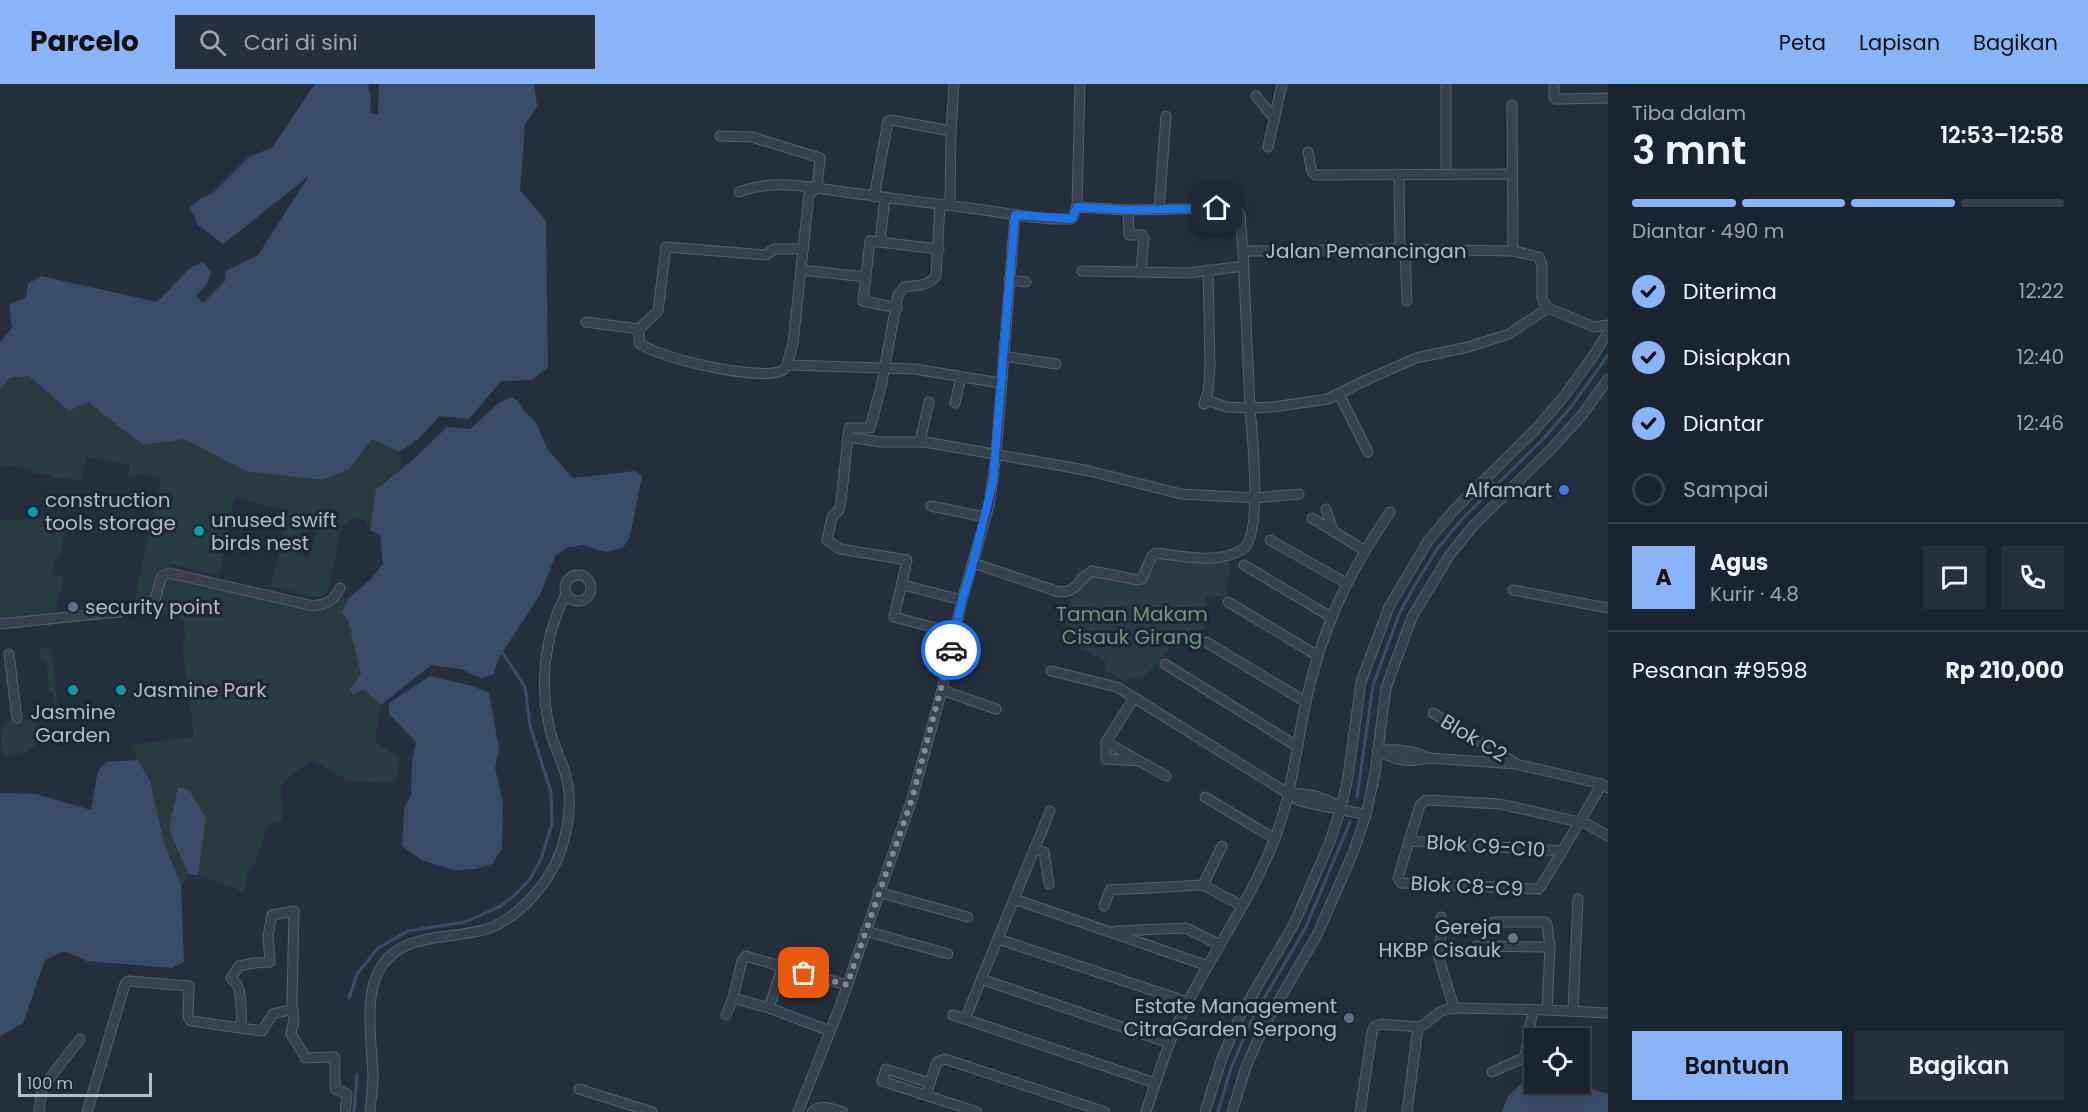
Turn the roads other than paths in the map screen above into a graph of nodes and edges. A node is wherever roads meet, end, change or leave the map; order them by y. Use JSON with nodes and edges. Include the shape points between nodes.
{"nodes":[{"id":1,"x":954,"y":84,"type":"edge"},
{"id":2,"x":1080,"y":84,"type":"edge"},
{"id":3,"x":1282,"y":84,"type":"edge"},
{"id":4,"x":1446,"y":84,"type":"edge"},
{"id":5,"x":1554,"y":84,"type":"edge"},
{"id":6,"x":1256,"y":96,"type":"dead end"},
{"id":7,"x":1608,"y":98,"type":"edge"},
{"id":8,"x":1512,"y":105,"type":"dead end"},
{"id":9,"x":1166,"y":116,"type":"dead end"},
{"id":10,"x":1275,"y":118,"type":"junction"},
{"id":11,"x":951,"y":131,"type":"junction"},
{"id":12,"x":720,"y":136,"type":"dead end"},
{"id":13,"x":1268,"y":147,"type":"dead end"},
{"id":14,"x":1308,"y":152,"type":"dead end"},
{"id":15,"x":1446,"y":165,"type":"dead end"},
{"id":16,"x":1400,"y":174,"type":"junction"},
{"id":17,"x":1512,"y":174,"type":"junction"},
{"id":18,"x":817,"y":188,"type":"junction"},
{"id":19,"x":740,"y":192,"type":"dead end"},
{"id":20,"x":874,"y":198,"type":"junction"},
{"id":21,"x":885,"y":198,"type":"junction"},
{"id":22,"x":945,"y":205,"type":"junction"},
{"id":23,"x":1077,"y":207,"type":"junction"},
{"id":24,"x":1128,"y":210,"type":"junction"},
{"id":25,"x":1159,"y":210,"type":"junction"},
{"id":26,"x":1015,"y":215,"type":"junction"},
{"id":27,"x":880,"y":242,"type":"junction"},
{"id":28,"x":803,"y":249,"type":"junction"},
{"id":29,"x":939,"y":249,"type":"junction"},
{"id":30,"x":1403,"y":249,"type":"junction"},
{"id":31,"x":1243,"y":251,"type":"junction"},
{"id":32,"x":1513,"y":251,"type":"junction"},
{"id":33,"x":1244,"y":266,"type":"junction"},
{"id":34,"x":801,"y":270,"type":"junction"},
{"id":35,"x":1208,"y":270,"type":"junction"},
{"id":36,"x":1082,"y":271,"type":"dead end"},
{"id":37,"x":1141,"y":271,"type":"junction"},
{"id":38,"x":866,"y":277,"type":"junction"},
{"id":39,"x":1009,"y":280,"type":"junction"},
{"id":40,"x":1026,"y":282,"type":"dead end"},
{"id":41,"x":1407,"y":301,"type":"dead end"},
{"id":42,"x":897,"y":308,"type":"junction"},
{"id":43,"x":1548,"y":308,"type":"junction"},
{"id":44,"x":586,"y":322,"type":"dead end"},
{"id":45,"x":1608,"y":325,"type":"edge"},
{"id":46,"x":639,"y":329,"type":"junction"},
{"id":47,"x":1608,"y":332,"type":"edge"},
{"id":48,"x":1003,"y":356,"type":"junction"},
{"id":49,"x":1056,"y":364,"type":"dead end"},
{"id":50,"x":787,"y":365,"type":"junction"},
{"id":51,"x":884,"y":369,"type":"junction"},
{"id":52,"x":961,"y":376,"type":"junction"},
{"id":53,"x":1608,"y":379,"type":"edge"},
{"id":54,"x":1000,"y":383,"type":"junction"},
{"id":55,"x":1339,"y":394,"type":"junction"},
{"id":56,"x":929,"y":402,"type":"dead end"},
{"id":57,"x":955,"y":403,"type":"dead end"},
{"id":58,"x":1250,"y":408,"type":"junction"},
{"id":59,"x":848,"y":437,"type":"junction"},
{"id":60,"x":920,"y":441,"type":"junction"},
{"id":61,"x":1368,"y":452,"type":"dead end"},
{"id":62,"x":996,"y":455,"type":"junction"},
{"id":63,"x":1484,"y":480,"type":"junction"},
{"id":64,"x":1299,"y":494,"type":"dead end"},
{"id":65,"x":1256,"y":498,"type":"junction"},
{"id":66,"x":1502,"y":498,"type":"junction"},
{"id":67,"x":931,"y":506,"type":"dead end"},
{"id":68,"x":1326,"y":509,"type":"dead end"},
{"id":69,"x":1390,"y":512,"type":"dead end"},
{"id":70,"x":985,"y":518,"type":"junction"},
{"id":71,"x":1312,"y":518,"type":"dead end"},
{"id":72,"x":1333,"y":531,"type":"junction"},
{"id":73,"x":1270,"y":540,"type":"dead end"},
{"id":74,"x":1364,"y":550,"type":"junction"},
{"id":75,"x":973,"y":563,"type":"junction"},
{"id":76,"x":1244,"y":565,"type":"dead end"},
{"id":77,"x":1346,"y":583,"type":"junction"},
{"id":78,"x":903,"y":585,"type":"junction"},
{"id":79,"x":340,"y":588,"type":"dead end"},
{"id":80,"x":1513,"y":590,"type":"dead end"},
{"id":81,"x":566,"y":594,"type":"dead end"},
{"id":82,"x":962,"y":600,"type":"junction"},
{"id":83,"x":1228,"y":602,"type":"dead end"},
{"id":84,"x":1608,"y":608,"type":"edge"},
{"id":85,"x":1331,"y":617,"type":"junction"},
{"id":86,"x":0,"y":624,"type":"edge"},
{"id":87,"x":955,"y":633,"type":"junction"},
{"id":88,"x":1206,"y":642,"type":"dead end"},
{"id":89,"x":9,"y":654,"type":"dead end"},
{"id":90,"x":1318,"y":656,"type":"junction"},
{"id":91,"x":1165,"y":664,"type":"dead end"},
{"id":92,"x":1051,"y":671,"type":"dead end"},
{"id":93,"x":942,"y":690,"type":"junction"},
{"id":94,"x":1134,"y":698,"type":"junction"},
{"id":95,"x":1306,"y":702,"type":"junction"},
{"id":96,"x":996,"y":709,"type":"dead end"},
{"id":97,"x":1432,"y":713,"type":"dead end"},
{"id":98,"x":17,"y":718,"type":"dead end"},
{"id":99,"x":1106,"y":742,"type":"junction"},
{"id":100,"x":1298,"y":747,"type":"junction"},
{"id":101,"x":1378,"y":751,"type":"junction"},
{"id":102,"x":1139,"y":761,"type":"junction"},
{"id":103,"x":1516,"y":764,"type":"junction"},
{"id":104,"x":1166,"y":776,"type":"dead end"},
{"id":105,"x":1605,"y":786,"type":"edge"},
{"id":106,"x":1290,"y":794,"type":"junction"},
{"id":107,"x":1205,"y":797,"type":"dead end"},
{"id":108,"x":1341,"y":808,"type":"junction"},
{"id":109,"x":1050,"y":811,"type":"dead end"},
{"id":110,"x":1366,"y":815,"type":"junction"},
{"id":111,"x":1580,"y":822,"type":"junction"},
{"id":112,"x":1608,"y":836,"type":"edge"},
{"id":113,"x":1275,"y":838,"type":"junction"},
{"id":114,"x":1409,"y":841,"type":"junction"},
{"id":115,"x":1222,"y":846,"type":"dead end"},
{"id":116,"x":1035,"y":849,"type":"junction"},
{"id":117,"x":1562,"y":851,"type":"junction"},
{"id":118,"x":1049,"y":884,"type":"dead end"},
{"id":119,"x":1203,"y":885,"type":"junction"},
{"id":120,"x":878,"y":892,"type":"junction"},
{"id":121,"x":1014,"y":899,"type":"junction"},
{"id":122,"x":1578,"y":899,"type":"dead end"},
{"id":123,"x":1104,"y":906,"type":"dead end"},
{"id":124,"x":1242,"y":906,"type":"junction"},
{"id":125,"x":968,"y":917,"type":"dead end"},
{"id":126,"x":1442,"y":917,"type":"dead end"},
{"id":127,"x":1494,"y":922,"type":"dead end"},
{"id":128,"x":866,"y":931,"type":"junction"},
{"id":129,"x":1109,"y":932,"type":"junction"},
{"id":130,"x":998,"y":939,"type":"junction"},
{"id":131,"x":1220,"y":945,"type":"junction"},
{"id":132,"x":1477,"y":946,"type":"dead end"},
{"id":133,"x":1550,"y":947,"type":"junction"},
{"id":134,"x":948,"y":954,"type":"dead end"},
{"id":135,"x":1208,"y":966,"type":"junction"},
{"id":136,"x":782,"y":967,"type":"junction"},
{"id":137,"x":981,"y":979,"type":"junction"},
{"id":138,"x":847,"y":985,"type":"junction"},
{"id":139,"x":733,"y":998,"type":"junction"},
{"id":140,"x":1188,"y":1002,"type":"junction"},
{"id":141,"x":770,"y":1008,"type":"junction"},
{"id":142,"x":1454,"y":1008,"type":"junction"},
{"id":143,"x":293,"y":1009,"type":"junction"},
{"id":144,"x":1533,"y":1010,"type":"junction"},
{"id":145,"x":1547,"y":1010,"type":"junction"},
{"id":146,"x":1573,"y":1010,"type":"junction"},
{"id":147,"x":1608,"y":1013,"type":"edge"},
{"id":148,"x":726,"y":1015,"type":"dead end"},
{"id":149,"x":953,"y":1015,"type":"dead end"},
{"id":150,"x":965,"y":1019,"type":"junction"},
{"id":151,"x":1418,"y":1027,"type":"junction"},
{"id":152,"x":240,"y":1028,"type":"junction"},
{"id":153,"x":830,"y":1031,"type":"junction"},
{"id":154,"x":80,"y":1039,"type":"dead end"},
{"id":155,"x":1169,"y":1044,"type":"junction"},
{"id":156,"x":1492,"y":1072,"type":"dead end"},
{"id":157,"x":930,"y":1083,"type":"junction"},
{"id":158,"x":1155,"y":1083,"type":"junction"},
{"id":159,"x":579,"y":1089,"type":"dead end"},
{"id":160,"x":926,"y":1095,"type":"junction"},
{"id":161,"x":39,"y":1112,"type":"edge"},
{"id":162,"x":87,"y":1112,"type":"edge"},
{"id":163,"x":345,"y":1112,"type":"edge"},
{"id":164,"x":370,"y":1112,"type":"edge"},
{"id":165,"x":652,"y":1112,"type":"edge"},
{"id":166,"x":798,"y":1112,"type":"edge"},
{"id":167,"x":812,"y":1112,"type":"edge"},
{"id":168,"x":843,"y":1112,"type":"edge"},
{"id":169,"x":977,"y":1112,"type":"edge"},
{"id":170,"x":1105,"y":1112,"type":"edge"},
{"id":171,"x":1146,"y":1112,"type":"edge"},
{"id":172,"x":1205,"y":1112,"type":"edge"},
{"id":173,"x":1232,"y":1112,"type":"edge"},
{"id":174,"x":1360,"y":1112,"type":"edge"},
{"id":175,"x":1407,"y":1112,"type":"edge"}],
"edges":[{"from":1,"to":11,"type":"street"},
{"from":2,"to":23,"type":"street"},
{"from":3,"to":10,"type":"street"},
{"from":4,"to":15,"type":"street"},
{"from":5,"to":7,"type":"street","via":[[1556,99]]},
{"from":6,"to":10,"type":"street"},
{"from":8,"to":17,"type":"street"},
{"from":9,"to":25,"type":"street"},
{"from":10,"to":13,"type":"street"},
{"from":11,"to":20,"type":"street","via":[[888,121]]},
{"from":11,"to":22,"type":"street"},
{"from":12,"to":18,"type":"street","via":[[752,137],[820,158]]},
{"from":14,"to":16,"type":"street","via":[[1316,175]]},
{"from":16,"to":17,"type":"street"},
{"from":16,"to":30,"type":"street"},
{"from":17,"to":32,"type":"street"},
{"from":18,"to":19,"type":"street","via":[[765,184]]},
{"from":18,"to":20,"type":"street"},
{"from":18,"to":28,"type":"street","via":[[809,194]]},
{"from":20,"to":21,"type":"street"},
{"from":21,"to":22,"type":"street"},
{"from":21,"to":27,"type":"street"},
{"from":22,"to":26,"type":"street"},
{"from":22,"to":29,"type":"street"},
{"from":23,"to":24,"type":"street","name":"Jalan Pemancingan"},
{"from":23,"to":26,"type":"street","via":[[1071,219]]},
{"from":24,"to":25,"type":"street","name":"Jalan Pemancingan"},
{"from":24,"to":37,"type":"street","via":[[1128,233],[1144,238]]},
{"from":25,"to":31,"type":"street","name":"Jalan Pemancingan","via":[[1235,208],[1240,214]]},
{"from":26,"to":39,"type":"street"},
{"from":27,"to":29,"type":"street"},
{"from":27,"to":38,"type":"street","via":[[870,240]]},
{"from":28,"to":34,"type":"street"},
{"from":28,"to":46,"type":"street","via":[[774,249],[766,255],[667,246],[658,311]]},
{"from":29,"to":42,"type":"street","via":[[934,279],[925,285],[904,287],[898,295]]},
{"from":30,"to":31,"type":"street","name":"Jalan Pemancingan"},
{"from":30,"to":32,"type":"street","name":"Jalan Pemancingan"},
{"from":30,"to":41,"type":"street"},
{"from":31,"to":33,"type":"street"},
{"from":32,"to":43,"type":"street","name":"Jalan Pemancingan","via":[[1539,257],[1542,300]]},
{"from":33,"to":35,"type":"street"},
{"from":33,"to":58,"type":"street"},
{"from":34,"to":38,"type":"street"},
{"from":34,"to":50,"type":"street"},
{"from":35,"to":37,"type":"street"},
{"from":35,"to":58,"type":"street","via":[[1210,367],[1205,402]]},
{"from":36,"to":37,"type":"street"},
{"from":38,"to":42,"type":"street","via":[[863,301]]},
{"from":39,"to":40,"type":"street"},
{"from":39,"to":48,"type":"street"},
{"from":42,"to":51,"type":"street"},
{"from":43,"to":45,"type":"street","via":[[1594,327]]},
{"from":43,"to":55,"type":"street","via":[[1509,334],[1416,358]]},
{"from":44,"to":46,"type":"street"},
{"from":46,"to":50,"type":"street","via":[[642,346],[717,369],[777,373]]},
{"from":47,"to":63,"type":"street","via":[[1562,399]]},
{"from":48,"to":49,"type":"street"},
{"from":48,"to":54,"type":"street"},
{"from":50,"to":51,"type":"street"},
{"from":51,"to":52,"type":"street"},
{"from":51,"to":59,"type":"street","via":[[870,428],[849,428]]},
{"from":52,"to":54,"type":"street"},
{"from":52,"to":57,"type":"street"},
{"from":53,"to":66,"type":"street","via":[[1582,415]]},
{"from":54,"to":62,"type":"street"},
{"from":55,"to":58,"type":"street","via":[[1307,403]]},
{"from":55,"to":61,"type":"street"},
{"from":56,"to":60,"type":"street"},
{"from":58,"to":65,"type":"street"},
{"from":59,"to":60,"type":"street","via":[[880,442]]},
{"from":59,"to":78,"type":"street","via":[[842,501],[832,517],[827,540],[840,549],[907,560]]},
{"from":60,"to":62,"type":"street"},
{"from":62,"to":65,"type":"street","via":[[1094,472],[1168,493]]},
{"from":62,"to":70,"type":"street"},
{"from":63,"to":66,"type":"street"},
{"from":63,"to":108,"type":"street","via":[[1428,542],[1389,607],[1361,682]]},
{"from":64,"to":65,"type":"street"},
{"from":65,"to":75,"type":"street","via":[[1250,538],[1242,549],[1199,558],[1156,553],[1138,580],[1092,571],[1072,591],[1059,592]]},
{"from":66,"to":101,"type":"street","via":[[1449,556],[1413,617],[1386,688]]},
{"from":67,"to":70,"type":"street"},
{"from":68,"to":72,"type":"street"},
{"from":69,"to":74,"type":"street"},
{"from":70,"to":75,"type":"street"},
{"from":71,"to":72,"type":"street"},
{"from":72,"to":74,"type":"street"},
{"from":73,"to":77,"type":"street"},
{"from":74,"to":77,"type":"street"},
{"from":75,"to":82,"type":"street"},
{"from":76,"to":85,"type":"street"},
{"from":77,"to":85,"type":"street"},
{"from":78,"to":82,"type":"street"},
{"from":78,"to":87,"type":"street","via":[[894,617]]},
{"from":79,"to":86,"type":"street","via":[[326,604],[313,606],[169,573],[162,576],[156,599],[147,609]]},
{"from":80,"to":84,"type":"street"},
{"from":81,"to":164,"type":"street","via":[[548,644],[544,672],[550,732],[566,773],[570,800],[559,854],[531,900],[511,915],[490,928],[417,940],[384,963],[376,977],[371,1001]]},
{"from":82,"to":87,"type":"street"},
{"from":83,"to":90,"type":"street"},
{"from":85,"to":90,"type":"street"},
{"from":87,"to":93,"type":"street"},
{"from":88,"to":95,"type":"street"},
{"from":89,"to":98,"type":"street"},
{"from":90,"to":95,"type":"street"},
{"from":91,"to":100,"type":"street"},
{"from":92,"to":94,"type":"street","via":[[1117,687]]},
{"from":93,"to":96,"type":"street"},
{"from":93,"to":120,"type":"street","via":[[912,799]]},
{"from":94,"to":99,"type":"street"},
{"from":94,"to":106,"type":"street"},
{"from":95,"to":100,"type":"street"},
{"from":97,"to":103,"type":"street","name":"Blok C2"},
{"from":99,"to":102,"type":"street"},
{"from":99,"to":102,"type":"street","via":[[1106,759]]},
{"from":100,"to":106,"type":"street"},
{"from":101,"to":103,"type":"street","via":[[1404,750],[1429,758]]},
{"from":101,"to":110,"type":"street"},
{"from":102,"to":104,"type":"street"},
{"from":103,"to":105,"type":"street"},
{"from":105,"to":111,"type":"street"},
{"from":106,"to":108,"type":"street","via":[[1327,799]]},
{"from":106,"to":113,"type":"street"},
{"from":107,"to":113,"type":"street"},
{"from":108,"to":110,"type":"street"},
{"from":108,"to":172,"type":"street","via":[[1294,924],[1240,1016]]},
{"from":109,"to":116,"type":"street"},
{"from":110,"to":173,"type":"street","via":[[1317,935],[1264,1026]]},
{"from":111,"to":112,"type":"street"},
{"from":111,"to":114,"type":"street","via":[[1500,804],[1426,800],[1420,805]]},
{"from":111,"to":117,"type":"street"},
{"from":113,"to":124,"type":"street"},
{"from":114,"to":117,"type":"street","name":"Blok C9-C10"},
{"from":114,"to":117,"type":"street","name":"Blok C8-C9","via":[[1398,878],[1401,883],[1533,890],[1541,886]]},
{"from":115,"to":119,"type":"street"},
{"from":116,"to":118,"type":"street","via":[[1044,852]]},
{"from":116,"to":121,"type":"street"},
{"from":119,"to":123,"type":"street","via":[[1110,891]]},
{"from":119,"to":124,"type":"street"},
{"from":120,"to":125,"type":"street"},
{"from":120,"to":128,"type":"street"},
{"from":121,"to":129,"type":"street"},
{"from":121,"to":130,"type":"street"},
{"from":122,"to":146,"type":"street"},
{"from":124,"to":131,"type":"street"},
{"from":126,"to":142,"type":"street","via":[[1438,955]]},
{"from":127,"to":133,"type":"street","via":[[1545,922]]},
{"from":128,"to":134,"type":"street"},
{"from":128,"to":138,"type":"street"},
{"from":129,"to":131,"type":"street","via":[[1186,928]]},
{"from":129,"to":135,"type":"street"},
{"from":130,"to":137,"type":"street"},
{"from":130,"to":140,"type":"street"},
{"from":131,"to":135,"type":"street"},
{"from":132,"to":133,"type":"street"},
{"from":133,"to":145,"type":"street"},
{"from":135,"to":140,"type":"street"},
{"from":136,"to":138,"type":"street"},
{"from":136,"to":139,"type":"street","via":[[746,956]]},
{"from":136,"to":141,"type":"street"},
{"from":137,"to":150,"type":"street"},
{"from":137,"to":155,"type":"street"},
{"from":138,"to":153,"type":"street"},
{"from":139,"to":141,"type":"street"},
{"from":139,"to":148,"type":"street"},
{"from":140,"to":155,"type":"street"},
{"from":141,"to":153,"type":"street"},
{"from":142,"to":144,"type":"street"},
{"from":142,"to":151,"type":"street","via":[[1442,1009]]},
{"from":143,"to":152,"type":"street","via":[[273,1014],[262,1031]]},
{"from":143,"to":152,"type":"street","via":[[294,910],[272,915],[268,936],[270,962],[239,966],[231,978],[239,988]]},
{"from":143,"to":163,"type":"street","via":[[291,1034],[305,1058],[331,1056],[335,1060],[335,1089],[347,1094]]},
{"from":144,"to":145,"type":"street"},
{"from":144,"to":156,"type":"street","via":[[1525,1056]]},
{"from":145,"to":146,"type":"street"},
{"from":146,"to":147,"type":"street"},
{"from":149,"to":150,"type":"street"},
{"from":150,"to":158,"type":"street"},
{"from":151,"to":174,"type":"street","via":[[1374,1027]]},
{"from":151,"to":175,"type":"street"},
{"from":152,"to":162,"type":"street","via":[[191,1021],[189,986],[128,981]]},
{"from":153,"to":166,"type":"street"},
{"from":154,"to":161,"type":"street","via":[[42,1088]]},
{"from":155,"to":158,"type":"street"},
{"from":157,"to":160,"type":"street"},
{"from":157,"to":160,"type":"street","via":[[886,1069],[882,1081]]},
{"from":157,"to":170,"type":"street","via":[[938,1062],[945,1059]]},
{"from":158,"to":171,"type":"street"},
{"from":159,"to":165,"type":"street"},
{"from":160,"to":169,"type":"street"},
{"from":167,"to":168,"type":"street","via":[[820,1106]]}]}
